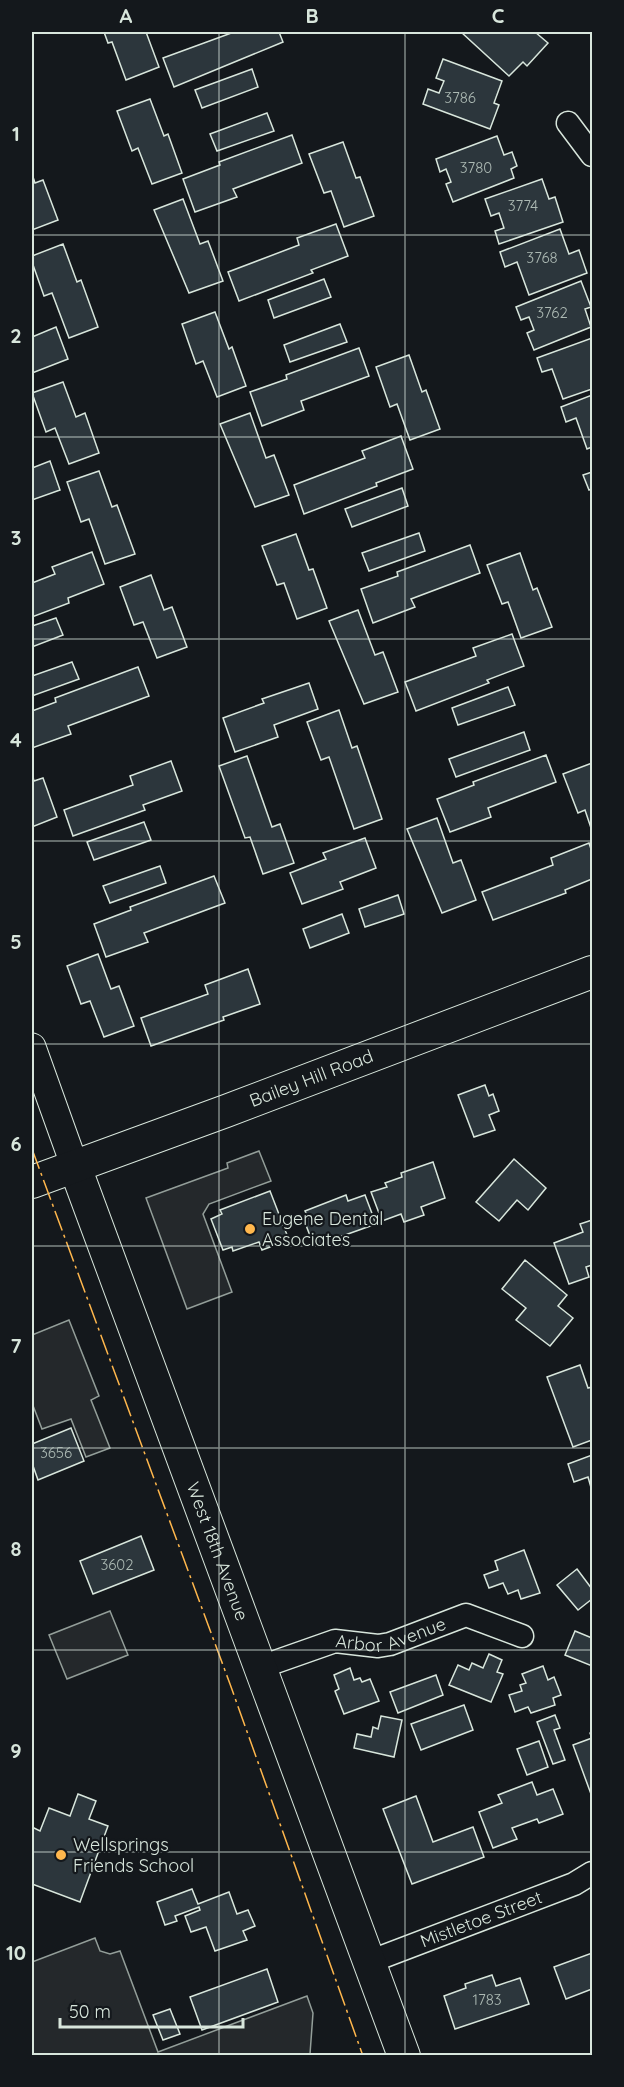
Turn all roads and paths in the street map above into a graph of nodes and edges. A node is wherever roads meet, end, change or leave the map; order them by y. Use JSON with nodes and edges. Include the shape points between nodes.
{"nodes":[{"id":1,"x":568,"y":123,"type":"dead end"},
{"id":2,"x":592,"y":155,"type":"edge"},
{"id":3,"x":592,"y":972,"type":"edge"},
{"id":4,"x":32,"y":1047,"type":"edge"},
{"id":5,"x":75,"y":1167,"type":"junction"},
{"id":6,"x":32,"y":1182,"type":"edge"},
{"id":7,"x":522,"y":1636,"type":"dead end"},
{"id":8,"x":261,"y":1667,"type":"junction"},
{"id":9,"x":592,"y":1874,"type":"edge"},
{"id":10,"x":369,"y":1962,"type":"junction"},
{"id":11,"x":404,"y":2055,"type":"edge"}],
"edges":[{"from":1,"to":2,"type":"street"},
{"from":3,"to":5,"type":"main road","name":"Bailey Hill Road"},
{"from":4,"to":5,"type":"street","name":"West 18th Avenue"},
{"from":5,"to":6,"type":"main road","name":"Bailey Hill Road"},
{"from":5,"to":8,"type":"main road","name":"West 18th Avenue"},
{"from":7,"to":8,"type":"street","name":"Arbor Avenue","via":[[466,1615],[390,1644],[335,1641]]},
{"from":8,"to":10,"type":"main road","name":"West 18th Avenue"},
{"from":9,"to":10,"type":"street","name":"Mistletoe Street"},
{"from":10,"to":11,"type":"main road","name":"West 18th Avenue"}]}
